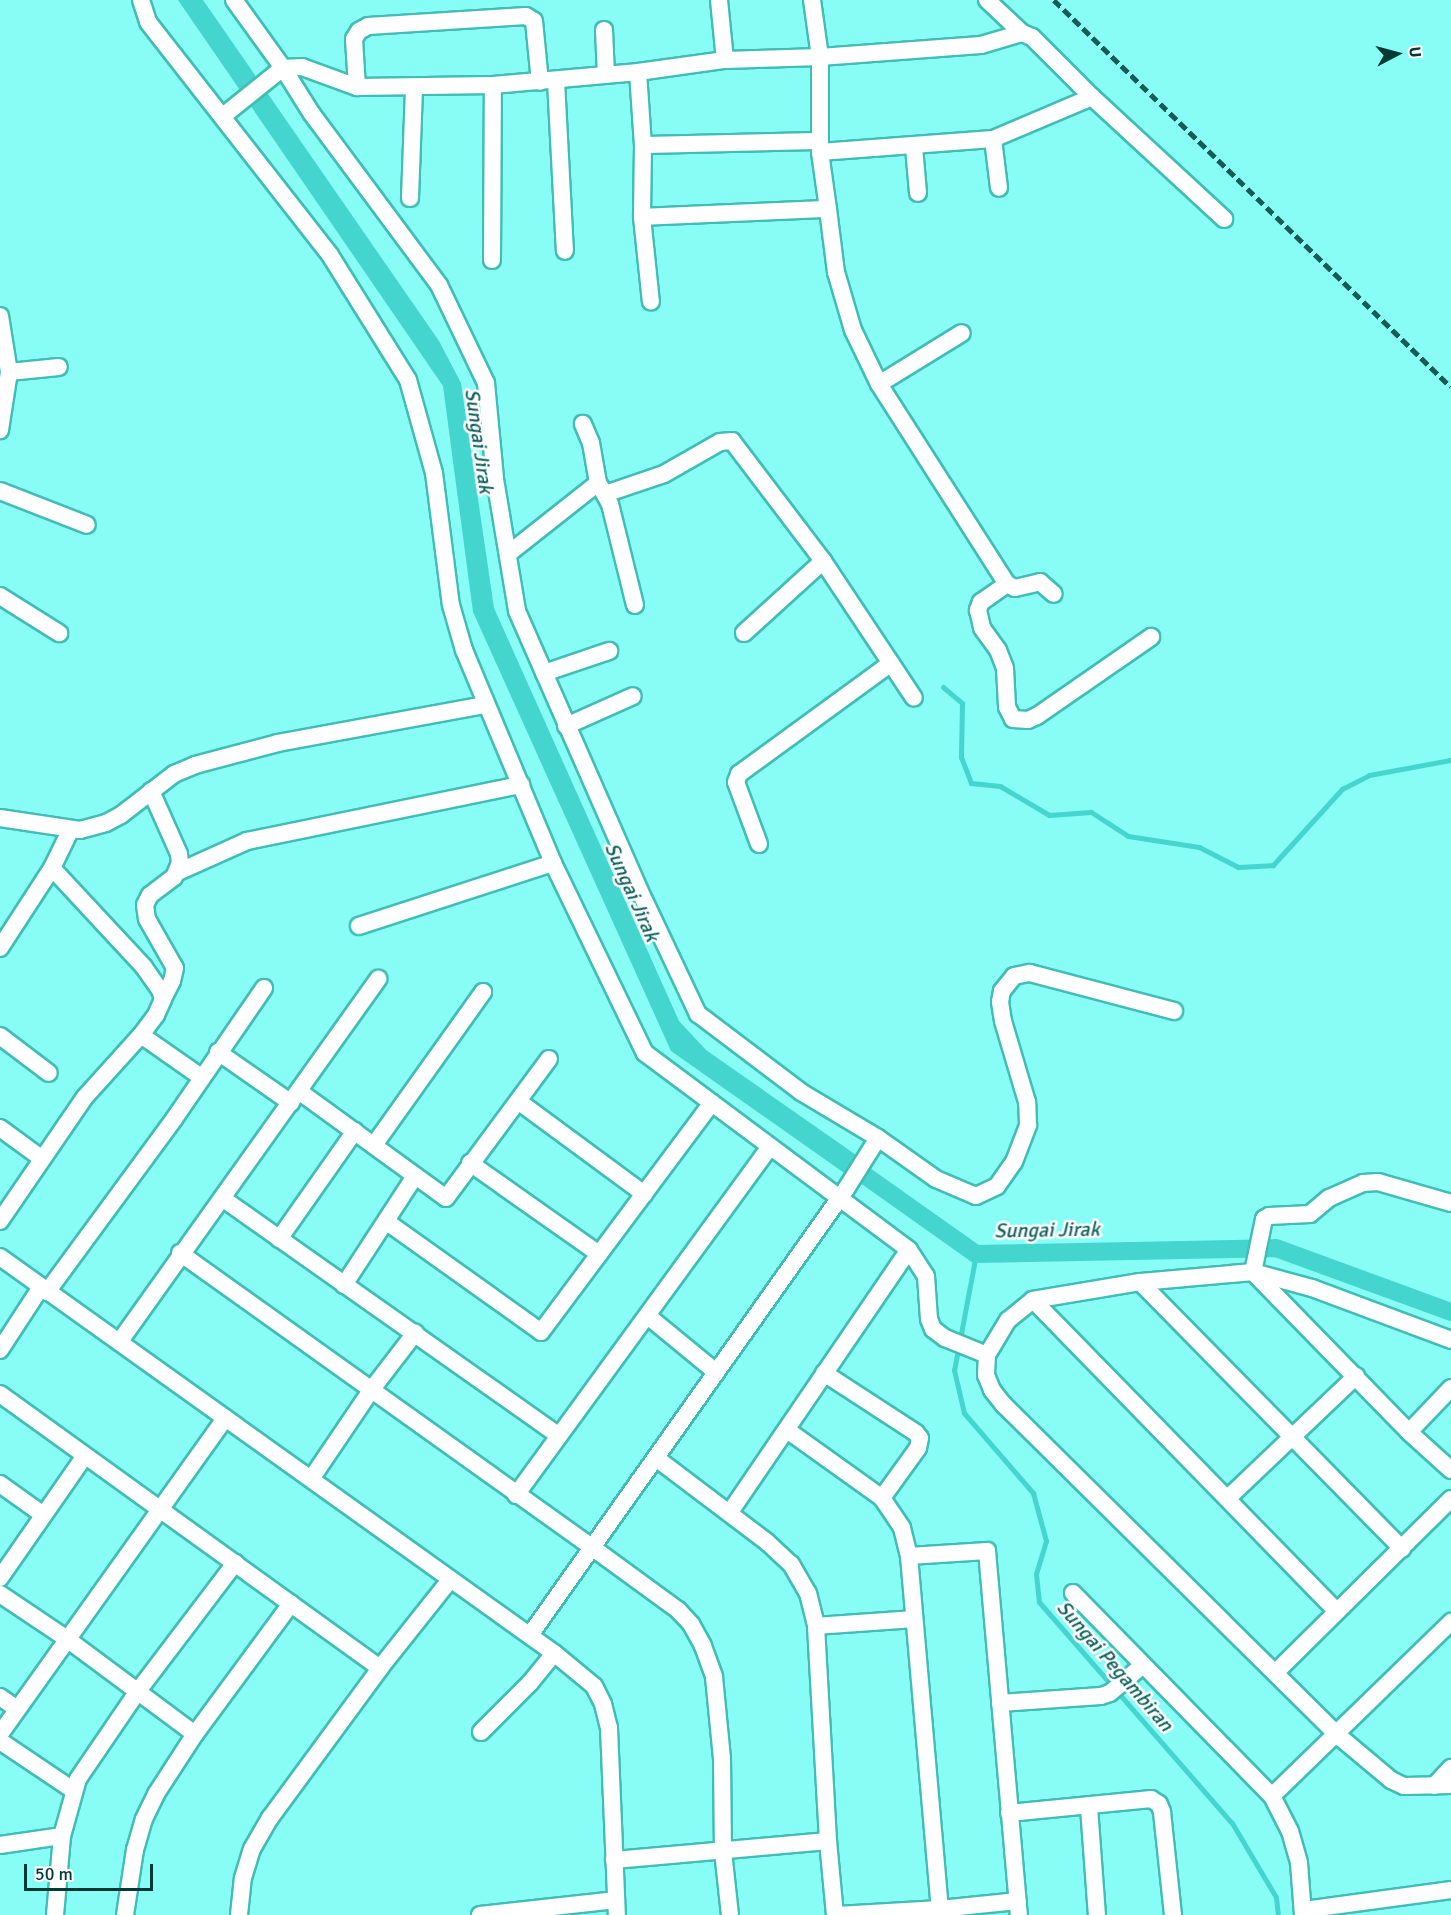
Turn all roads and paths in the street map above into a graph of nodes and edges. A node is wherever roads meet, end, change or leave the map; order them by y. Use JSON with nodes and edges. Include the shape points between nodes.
{"nodes":[{"id":1,"x":141,"y":0,"type":"edge"},
{"id":2,"x":234,"y":0,"type":"edge"},
{"id":3,"x":719,"y":0,"type":"edge"},
{"id":4,"x":812,"y":0,"type":"edge"},
{"id":5,"x":987,"y":0,"type":"edge"},
{"id":6,"x":604,"y":30,"type":"dead end"},
{"id":7,"x":1022,"y":33,"type":"junction"},
{"id":8,"x":820,"y":57,"type":"junction"},
{"id":9,"x":725,"y":60,"type":"junction"},
{"id":10,"x":278,"y":72,"type":"junction"},
{"id":11,"x":638,"y":72,"type":"junction"},
{"id":12,"x":606,"y":75,"type":"junction"},
{"id":13,"x":548,"y":81,"type":"junction"},
{"id":14,"x":493,"y":85,"type":"junction"},
{"id":15,"x":357,"y":87,"type":"junction"},
{"id":16,"x":414,"y":87,"type":"junction"},
{"id":17,"x":1092,"y":97,"type":"junction"},
{"id":18,"x":228,"y":112,"type":"junction"},
{"id":19,"x":993,"y":139,"type":"junction"},
{"id":20,"x":643,"y":145,"type":"junction"},
{"id":21,"x":820,"y":146,"type":"junction"},
{"id":22,"x":914,"y":147,"type":"junction"},
{"id":23,"x":999,"y":188,"type":"dead end"},
{"id":24,"x":918,"y":193,"type":"dead end"},
{"id":25,"x":410,"y":198,"type":"dead end"},
{"id":26,"x":828,"y":209,"type":"junction"},
{"id":27,"x":642,"y":217,"type":"junction"},
{"id":28,"x":1224,"y":219,"type":"dead end"},
{"id":29,"x":565,"y":250,"type":"dead end"},
{"id":30,"x":492,"y":260,"type":"dead end"},
{"id":31,"x":651,"y":302,"type":"dead end"},
{"id":32,"x":0,"y":316,"type":"edge"},
{"id":33,"x":962,"y":333,"type":"dead end"},
{"id":34,"x":59,"y":367,"type":"dead end"},
{"id":35,"x":9,"y":372,"type":"junction"},
{"id":36,"x":879,"y":384,"type":"junction"},
{"id":37,"x":582,"y":424,"type":"dead end"},
{"id":38,"x":0,"y":430,"type":"edge"},
{"id":39,"x":601,"y":488,"type":"junction"},
{"id":40,"x":0,"y":491,"type":"edge"},
{"id":41,"x":87,"y":525,"type":"dead end"},
{"id":42,"x":508,"y":554,"type":"junction"},
{"id":43,"x":823,"y":561,"type":"junction"},
{"id":44,"x":1007,"y":584,"type":"junction"},
{"id":45,"x":1053,"y":594,"type":"dead end"},
{"id":46,"x":0,"y":596,"type":"edge"},
{"id":47,"x":636,"y":605,"type":"dead end"},
{"id":48,"x":59,"y":633,"type":"dead end"},
{"id":49,"x":744,"y":633,"type":"dead end"},
{"id":50,"x":1151,"y":637,"type":"dead end"},
{"id":51,"x":609,"y":651,"type":"dead end"},
{"id":52,"x":891,"y":663,"type":"junction"},
{"id":53,"x":544,"y":673,"type":"junction"},
{"id":54,"x":633,"y":696,"type":"dead end"},
{"id":55,"x":914,"y":698,"type":"dead end"},
{"id":56,"x":486,"y":705,"type":"junction"},
{"id":57,"x":566,"y":726,"type":"junction"},
{"id":58,"x":521,"y":785,"type":"junction"},
{"id":59,"x":151,"y":790,"type":"junction"},
{"id":60,"x":1,"y":821,"type":"edge"},
{"id":61,"x":71,"y":829,"type":"junction"},
{"id":62,"x":759,"y":844,"type":"dead end"},
{"id":63,"x":554,"y":863,"type":"junction"},
{"id":64,"x":52,"y":868,"type":"junction"},
{"id":65,"x":178,"y":872,"type":"junction"},
{"id":66,"x":359,"y":926,"type":"dead end"},
{"id":67,"x":0,"y":948,"type":"edge"},
{"id":68,"x":378,"y":979,"type":"dead end"},
{"id":69,"x":264,"y":988,"type":"dead end"},
{"id":70,"x":483,"y":992,"type":"dead end"},
{"id":71,"x":163,"y":999,"type":"junction"},
{"id":72,"x":1174,"y":1011,"type":"dead end"},
{"id":73,"x":141,"y":1035,"type":"junction"},
{"id":74,"x":0,"y":1036,"type":"edge"},
{"id":75,"x":218,"y":1052,"type":"junction"},
{"id":76,"x":549,"y":1059,"type":"dead end"},
{"id":77,"x":49,"y":1074,"type":"dead end"},
{"id":78,"x":201,"y":1077,"type":"junction"},
{"id":79,"x":296,"y":1097,"type":"junction"},
{"id":80,"x":518,"y":1101,"type":"junction"},
{"id":81,"x":712,"y":1103,"type":"junction"},
{"id":82,"x":0,"y":1128,"type":"edge"},
{"id":83,"x":355,"y":1131,"type":"junction"},
{"id":84,"x":878,"y":1138,"type":"junction"},
{"id":85,"x":374,"y":1145,"type":"junction"},
{"id":86,"x":770,"y":1147,"type":"junction"},
{"id":87,"x":41,"y":1158,"type":"junction"},
{"id":88,"x":470,"y":1164,"type":"junction"},
{"id":89,"x":416,"y":1176,"type":"junction"},
{"id":90,"x":644,"y":1194,"type":"junction"},
{"id":91,"x":842,"y":1194,"type":"junction"},
{"id":92,"x":222,"y":1198,"type":"junction"},
{"id":93,"x":1451,"y":1203,"type":"edge"},
{"id":94,"x":0,"y":1221,"type":"edge"},
{"id":95,"x":387,"y":1222,"type":"junction"},
{"id":96,"x":279,"y":1239,"type":"junction"},
{"id":97,"x":909,"y":1251,"type":"junction"},
{"id":98,"x":180,"y":1253,"type":"junction"},
{"id":99,"x":599,"y":1254,"type":"junction"},
{"id":100,"x":0,"y":1257,"type":"edge"},
{"id":101,"x":1254,"y":1266,"type":"junction"},
{"id":102,"x":1140,"y":1282,"type":"junction"},
{"id":103,"x":344,"y":1285,"type":"junction"},
{"id":104,"x":44,"y":1289,"type":"junction"},
{"id":105,"x":1033,"y":1300,"type":"junction"},
{"id":106,"x":649,"y":1317,"type":"junction"},
{"id":107,"x":415,"y":1333,"type":"junction"},
{"id":108,"x":1451,"y":1340,"type":"edge"},
{"id":109,"x":120,"y":1341,"type":"junction"},
{"id":110,"x":0,"y":1350,"type":"edge"},
{"id":111,"x":981,"y":1353,"type":"junction"},
{"id":112,"x":716,"y":1372,"type":"junction"},
{"id":113,"x":824,"y":1372,"type":"junction"},
{"id":114,"x":1356,"y":1376,"type":"junction"},
{"id":115,"x":1451,"y":1388,"type":"edge"},
{"id":116,"x":372,"y":1389,"type":"junction"},
{"id":117,"x":0,"y":1394,"type":"edge"},
{"id":118,"x":225,"y":1419,"type":"junction"},
{"id":119,"x":787,"y":1430,"type":"junction"},
{"id":120,"x":1409,"y":1432,"type":"junction"},
{"id":121,"x":558,"y":1435,"type":"junction"},
{"id":122,"x":1292,"y":1439,"type":"junction"},
{"id":123,"x":84,"y":1457,"type":"junction"},
{"id":124,"x":656,"y":1458,"type":"junction"},
{"id":125,"x":1451,"y":1470,"type":"edge"},
{"id":126,"x":311,"y":1479,"type":"junction"},
{"id":127,"x":0,"y":1484,"type":"edge"},
{"id":128,"x":516,"y":1495,"type":"junction"},
{"id":129,"x":882,"y":1497,"type":"junction"},
{"id":130,"x":1228,"y":1498,"type":"junction"},
{"id":131,"x":1451,"y":1499,"type":"edge"},
{"id":132,"x":160,"y":1509,"type":"junction"},
{"id":133,"x":730,"y":1512,"type":"junction"},
{"id":134,"x":42,"y":1514,"type":"junction"},
{"id":135,"x":594,"y":1548,"type":"junction"},
{"id":136,"x":1402,"y":1549,"type":"junction"},
{"id":137,"x":909,"y":1556,"type":"junction"},
{"id":138,"x":235,"y":1563,"type":"junction"},
{"id":139,"x":0,"y":1578,"type":"edge"},
{"id":140,"x":450,"y":1580,"type":"junction"},
{"id":141,"x":1073,"y":1593,"type":"dead end"},
{"id":142,"x":0,"y":1594,"type":"edge"},
{"id":143,"x":291,"y":1604,"type":"junction"},
{"id":144,"x":1337,"y":1611,"type":"junction"},
{"id":145,"x":914,"y":1620,"type":"junction"},
{"id":146,"x":1451,"y":1622,"type":"edge"},
{"id":147,"x":816,"y":1626,"type":"junction"},
{"id":148,"x":530,"y":1635,"type":"junction"},
{"id":149,"x":67,"y":1639,"type":"junction"},
{"id":150,"x":554,"y":1653,"type":"junction"},
{"id":151,"x":1143,"y":1665,"type":"junction"},
{"id":152,"x":380,"y":1668,"type":"junction"},
{"id":153,"x":1276,"y":1672,"type":"junction"},
{"id":154,"x":138,"y":1691,"type":"junction"},
{"id":155,"x":0,"y":1697,"type":"edge"},
{"id":156,"x":1000,"y":1703,"type":"junction"},
{"id":157,"x":17,"y":1709,"type":"junction"},
{"id":158,"x":481,"y":1732,"type":"dead end"},
{"id":159,"x":1335,"y":1733,"type":"junction"},
{"id":160,"x":0,"y":1734,"type":"edge"},
{"id":161,"x":195,"y":1734,"type":"junction"},
{"id":162,"x":0,"y":1741,"type":"edge"},
{"id":163,"x":1451,"y":1768,"type":"edge"},
{"id":164,"x":1451,"y":1785,"type":"edge"},
{"id":165,"x":1434,"y":1786,"type":"junction"},
{"id":166,"x":73,"y":1790,"type":"junction"},
{"id":167,"x":1272,"y":1796,"type":"junction"},
{"id":168,"x":1089,"y":1807,"type":"junction"},
{"id":169,"x":1009,"y":1813,"type":"junction"},
{"id":170,"x":62,"y":1836,"type":"junction"},
{"id":171,"x":828,"y":1841,"type":"junction"},
{"id":172,"x":0,"y":1845,"type":"edge"},
{"id":173,"x":723,"y":1851,"type":"junction"},
{"id":174,"x":614,"y":1860,"type":"junction"},
{"id":175,"x":1451,"y":1890,"type":"edge"},
{"id":176,"x":617,"y":1908,"type":"edge"},
{"id":177,"x":1019,"y":1908,"type":"edge"},
{"id":178,"x":940,"y":1909,"type":"junction"},
{"id":179,"x":1303,"y":1913,"type":"edge"},
{"id":180,"x":509,"y":1914,"type":"edge"},
{"id":181,"x":55,"y":1915,"type":"edge"},
{"id":182,"x":125,"y":1915,"type":"edge"},
{"id":183,"x":239,"y":1915,"type":"edge"},
{"id":184,"x":480,"y":1915,"type":"edge"},
{"id":185,"x":730,"y":1915,"type":"edge"},
{"id":186,"x":836,"y":1915,"type":"edge"},
{"id":187,"x":1097,"y":1915,"type":"edge"},
{"id":188,"x":1173,"y":1915,"type":"edge"}],
"edges":[{"from":1,"to":18,"type":"street","via":[[148,22]]},
{"from":2,"to":10,"type":"street"},
{"from":3,"to":9,"type":"street"},
{"from":4,"to":8,"type":"street"},
{"from":5,"to":7,"type":"street"},
{"from":6,"to":12,"type":"street"},
{"from":7,"to":8,"type":"street","via":[[981,45]]},
{"from":7,"to":17,"type":"street","via":[[1032,37]]},
{"from":8,"to":9,"type":"street"},
{"from":8,"to":21,"type":"street"},
{"from":9,"to":11,"type":"street"},
{"from":10,"to":15,"type":"street","via":[[302,67]]},
{"from":10,"to":18,"type":"street"},
{"from":10,"to":42,"type":"street","via":[[439,285],[470,345],[486,383],[495,479]]},
{"from":11,"to":12,"type":"street"},
{"from":11,"to":20,"type":"street"},
{"from":12,"to":13,"type":"street"},
{"from":13,"to":14,"type":"street"},
{"from":13,"to":15,"type":"street","via":[[534,21],[526,16],[368,26],[359,30],[354,39]]},
{"from":13,"to":29,"type":"street"},
{"from":14,"to":16,"type":"street"},
{"from":14,"to":30,"type":"street"},
{"from":15,"to":16,"type":"street"},
{"from":16,"to":25,"type":"street"},
{"from":17,"to":19,"type":"street"},
{"from":17,"to":28,"type":"street"},
{"from":18,"to":56,"type":"street","via":[[330,255],[408,380],[434,473],[451,605]]},
{"from":19,"to":22,"type":"street"},
{"from":19,"to":23,"type":"street"},
{"from":20,"to":21,"type":"street"},
{"from":20,"to":27,"type":"street"},
{"from":21,"to":22,"type":"street"},
{"from":21,"to":26,"type":"street"},
{"from":22,"to":24,"type":"street"},
{"from":26,"to":27,"type":"street"},
{"from":26,"to":36,"type":"street","via":[[836,272],[853,330]]},
{"from":27,"to":31,"type":"street"},
{"from":32,"to":35,"type":"street"},
{"from":33,"to":36,"type":"street"},
{"from":34,"to":35,"type":"street"},
{"from":35,"to":38,"type":"street"},
{"from":36,"to":44,"type":"street"},
{"from":37,"to":39,"type":"street"},
{"from":39,"to":42,"type":"street"},
{"from":39,"to":43,"type":"street","via":[[664,474],[720,441],[732,441]]},
{"from":39,"to":47,"type":"street","via":[[610,504]]},
{"from":40,"to":41,"type":"street"},
{"from":42,"to":53,"type":"street","via":[[517,611]]},
{"from":43,"to":49,"type":"street"},
{"from":43,"to":52,"type":"street"},
{"from":44,"to":45,"type":"street","via":[[1016,588],[1040,582]]},
{"from":44,"to":50,"type":"street","via":[[981,602],[978,610],[982,628],[1005,668],[1007,707],[1012,719],[1037,716]]},
{"from":46,"to":48,"type":"street"},
{"from":51,"to":53,"type":"street"},
{"from":52,"to":55,"type":"street"},
{"from":52,"to":62,"type":"street","via":[[739,774],[736,782]]},
{"from":53,"to":57,"type":"street"},
{"from":54,"to":57,"type":"street"},
{"from":56,"to":58,"type":"street"},
{"from":56,"to":59,"type":"street","via":[[278,743],[195,765]]},
{"from":57,"to":84,"type":"street","via":[[698,1014],[801,1092]]},
{"from":58,"to":63,"type":"street"},
{"from":58,"to":65,"type":"street","via":[[255,839]]},
{"from":59,"to":61,"type":"street","via":[[122,815],[106,823]]},
{"from":59,"to":65,"type":"street","via":[[179,854]]},
{"from":60,"to":61,"type":"street"},
{"from":61,"to":64,"type":"street"},
{"from":63,"to":66,"type":"street"},
{"from":63,"to":81,"type":"street","via":[[645,1053]]},
{"from":64,"to":67,"type":"street"},
{"from":64,"to":71,"type":"street","via":[[144,968]]},
{"from":65,"to":71,"type":"street","via":[[150,895],[145,905],[147,919],[175,968]]},
{"from":68,"to":79,"type":"street"},
{"from":69,"to":75,"type":"street"},
{"from":70,"to":85,"type":"street"},
{"from":71,"to":73,"type":"street"},
{"from":72,"to":84,"type":"street","via":[[1030,973],[1014,976],[1002,991],[1000,1002],[1026,1102],[1028,1125],[1014,1162],[997,1186],[976,1196],[958,1191]]},
{"from":73,"to":78,"type":"street"},
{"from":73,"to":87,"type":"street","via":[[85,1097]]},
{"from":74,"to":77,"type":"street"},
{"from":75,"to":78,"type":"street"},
{"from":75,"to":79,"type":"street"},
{"from":76,"to":80,"type":"street"},
{"from":78,"to":104,"type":"street","via":[[174,1119]]},
{"from":79,"to":83,"type":"street"},
{"from":79,"to":92,"type":"street"},
{"from":80,"to":88,"type":"street"},
{"from":80,"to":90,"type":"street"},
{"from":81,"to":86,"type":"street"},
{"from":81,"to":90,"type":"street"},
{"from":82,"to":87,"type":"street"},
{"from":83,"to":85,"type":"street"},
{"from":83,"to":96,"type":"street"},
{"from":84,"to":91,"type":"street"},
{"from":85,"to":89,"type":"street"},
{"from":86,"to":91,"type":"street"},
{"from":86,"to":106,"type":"street"},
{"from":87,"to":94,"type":"street"},
{"from":88,"to":89,"type":"street","via":[[446,1198]]},
{"from":88,"to":99,"type":"street"},
{"from":89,"to":95,"type":"street"},
{"from":90,"to":99,"type":"street"},
{"from":91,"to":97,"type":"street"},
{"from":91,"to":112,"type":"street"},
{"from":92,"to":96,"type":"street"},
{"from":92,"to":98,"type":"street"},
{"from":93,"to":101,"type":"street","via":[[1378,1182],[1363,1183],[1329,1198],[1310,1214],[1276,1214],[1264,1219]]},
{"from":95,"to":99,"type":"street","via":[[541,1332]]},
{"from":95,"to":103,"type":"street"},
{"from":96,"to":103,"type":"street"},
{"from":97,"to":111,"type":"street","via":[[926,1276],[933,1329]]},
{"from":97,"to":113,"type":"street"},
{"from":98,"to":109,"type":"street"},
{"from":98,"to":116,"type":"street"},
{"from":100,"to":104,"type":"street"},
{"from":101,"to":102,"type":"street"},
{"from":101,"to":108,"type":"street"},
{"from":101,"to":114,"type":"street"},
{"from":102,"to":105,"type":"street"},
{"from":102,"to":122,"type":"street"},
{"from":103,"to":107,"type":"street"},
{"from":104,"to":109,"type":"street"},
{"from":104,"to":110,"type":"street"},
{"from":105,"to":111,"type":"street","via":[[1008,1320]]},
{"from":105,"to":130,"type":"street"},
{"from":106,"to":112,"type":"street"},
{"from":106,"to":121,"type":"street"},
{"from":107,"to":116,"type":"street"},
{"from":107,"to":121,"type":"street"},
{"from":109,"to":118,"type":"street"},
{"from":111,"to":153,"type":"street","via":[[986,1376],[1003,1404]]},
{"from":112,"to":124,"type":"street"},
{"from":113,"to":119,"type":"street"},
{"from":113,"to":129,"type":"street","via":[[920,1438],[918,1448]]},
{"from":114,"to":120,"type":"street"},
{"from":114,"to":122,"type":"street"},
{"from":115,"to":120,"type":"street"},
{"from":116,"to":126,"type":"street"},
{"from":116,"to":128,"type":"street"},
{"from":117,"to":123,"type":"street"},
{"from":118,"to":126,"type":"street"},
{"from":118,"to":132,"type":"street"},
{"from":119,"to":129,"type":"street"},
{"from":119,"to":133,"type":"street"},
{"from":120,"to":125,"type":"street"},
{"from":121,"to":128,"type":"street"},
{"from":122,"to":130,"type":"street"},
{"from":122,"to":136,"type":"street"},
{"from":123,"to":132,"type":"street"},
{"from":123,"to":134,"type":"street"},
{"from":124,"to":133,"type":"street"},
{"from":124,"to":135,"type":"street"},
{"from":126,"to":140,"type":"street"},
{"from":127,"to":134,"type":"street"},
{"from":128,"to":135,"type":"street"},
{"from":129,"to":137,"type":"street","via":[[902,1528]]},
{"from":130,"to":144,"type":"street"},
{"from":131,"to":136,"type":"street"},
{"from":132,"to":138,"type":"street"},
{"from":132,"to":149,"type":"street"},
{"from":133,"to":147,"type":"street","via":[[791,1564],[808,1593]]},
{"from":134,"to":139,"type":"street"},
{"from":135,"to":148,"type":"street"},
{"from":135,"to":173,"type":"street","via":[[678,1610],[703,1646],[714,1677],[722,1758]]},
{"from":136,"to":144,"type":"street"},
{"from":137,"to":145,"type":"street"},
{"from":137,"to":156,"type":"street","via":[[987,1551]]},
{"from":138,"to":143,"type":"street"},
{"from":138,"to":154,"type":"street"},
{"from":140,"to":148,"type":"street"},
{"from":140,"to":152,"type":"street"},
{"from":141,"to":151,"type":"street"},
{"from":142,"to":149,"type":"street"},
{"from":143,"to":152,"type":"street"},
{"from":143,"to":161,"type":"street"},
{"from":144,"to":153,"type":"street"},
{"from":145,"to":147,"type":"street"},
{"from":145,"to":178,"type":"street"},
{"from":146,"to":159,"type":"street"},
{"from":147,"to":171,"type":"street"},
{"from":148,"to":150,"type":"street"},
{"from":149,"to":154,"type":"street"},
{"from":149,"to":157,"type":"street"},
{"from":150,"to":158,"type":"street"},
{"from":150,"to":174,"type":"street","via":[[594,1686],[603,1704],[609,1728]]},
{"from":151,"to":156,"type":"street","via":[[1110,1693]]},
{"from":151,"to":167,"type":"street"},
{"from":152,"to":183,"type":"street","via":[[252,1848],[243,1878]]},
{"from":153,"to":159,"type":"street"},
{"from":154,"to":161,"type":"street"},
{"from":154,"to":166,"type":"street"},
{"from":155,"to":157,"type":"street"},
{"from":156,"to":169,"type":"street"},
{"from":157,"to":160,"type":"street"},
{"from":159,"to":165,"type":"street","via":[[1391,1780],[1404,1786]]},
{"from":159,"to":167,"type":"street"},
{"from":161,"to":182,"type":"street","via":[[144,1819],[133,1859]]},
{"from":162,"to":166,"type":"street"},
{"from":163,"to":165,"type":"street"},
{"from":164,"to":165,"type":"street"},
{"from":166,"to":170,"type":"street"},
{"from":167,"to":179,"type":"street","via":[[1290,1831],[1299,1863]]},
{"from":168,"to":169,"type":"street"},
{"from":168,"to":187,"type":"street"},
{"from":168,"to":188,"type":"street","via":[[1150,1799],[1159,1804]]},
{"from":169,"to":177,"type":"street"},
{"from":170,"to":172,"type":"street"},
{"from":170,"to":181,"type":"street"},
{"from":171,"to":173,"type":"street"},
{"from":171,"to":186,"type":"street"},
{"from":173,"to":174,"type":"street"},
{"from":173,"to":185,"type":"street"},
{"from":174,"to":176,"type":"street"},
{"from":175,"to":179,"type":"street"},
{"from":176,"to":180,"type":"street"},
{"from":177,"to":178,"type":"street"},
{"from":178,"to":186,"type":"street"},
{"from":180,"to":184,"type":"street"}]}
